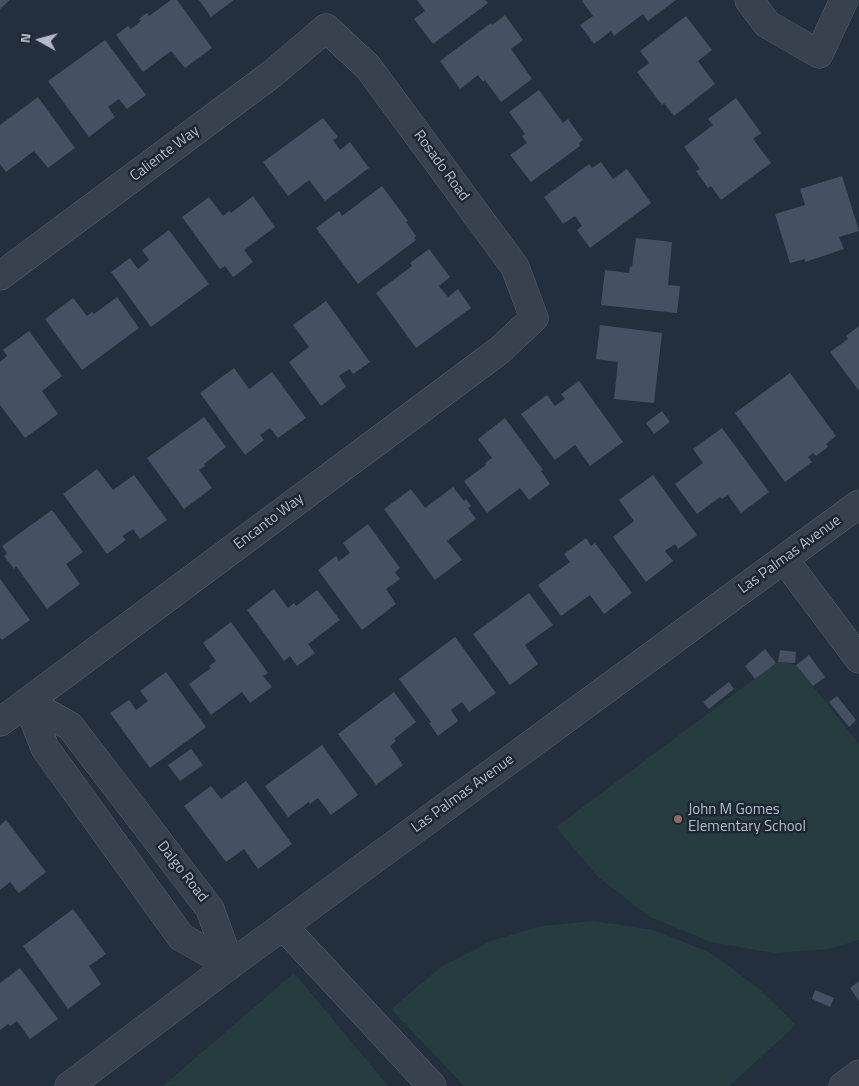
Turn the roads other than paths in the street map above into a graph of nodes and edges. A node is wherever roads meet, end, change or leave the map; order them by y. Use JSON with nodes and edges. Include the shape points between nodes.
{"nodes":[{"id":1,"x":749,"y":0,"type":"edge"},
{"id":2,"x":844,"y":0,"type":"edge"},
{"id":3,"x":326,"y":28,"type":"joint"},
{"id":4,"x":0,"y":276,"type":"edge"},
{"id":5,"x":534,"y":318,"type":"joint"},
{"id":6,"x":859,"y":504,"type":"edge"},
{"id":7,"x":784,"y":559,"type":"junction"},
{"id":8,"x":859,"y":659,"type":"edge"},
{"id":9,"x":27,"y":702,"type":"junction"},
{"id":10,"x":0,"y":722,"type":"edge"},
{"id":11,"x":283,"y":926,"type":"junction"},
{"id":12,"x":230,"y":965,"type":"junction"},
{"id":13,"x":859,"y":1074,"type":"edge"},
{"id":14,"x":69,"y":1086,"type":"edge"},
{"id":15,"x":432,"y":1086,"type":"edge"},
{"id":16,"x":843,"y":1086,"type":"edge"}],
"edges":[{"from":1,"to":2,"type":"street","via":[[767,24],[819,54]]},
{"from":3,"to":4,"type":"street","name":"Caliente Way","via":[[272,74]]},
{"from":3,"to":5,"type":"street","name":"Rosado Road","via":[[368,66],[516,267]]},
{"from":5,"to":9,"type":"street","name":"Encanto Way","via":[[500,350]]},
{"from":6,"to":7,"type":"street","name":"Las Palmas Avenue"},
{"from":7,"to":8,"type":"street"},
{"from":7,"to":11,"type":"street","name":"Las Palmas Avenue"},
{"from":9,"to":10,"type":"street","name":"Encanto Way"},
{"from":9,"to":12,"type":"street","via":[[45,748],[181,937]]},
{"from":9,"to":12,"type":"street","name":"Dalgo Road","via":[[70,726],[210,909]]},
{"from":11,"to":12,"type":"street","name":"Las Palmas Avenue"},
{"from":11,"to":15,"type":"street"},
{"from":12,"to":14,"type":"street","name":"Las Palmas Avenue"},
{"from":13,"to":16,"type":"street"}]}
